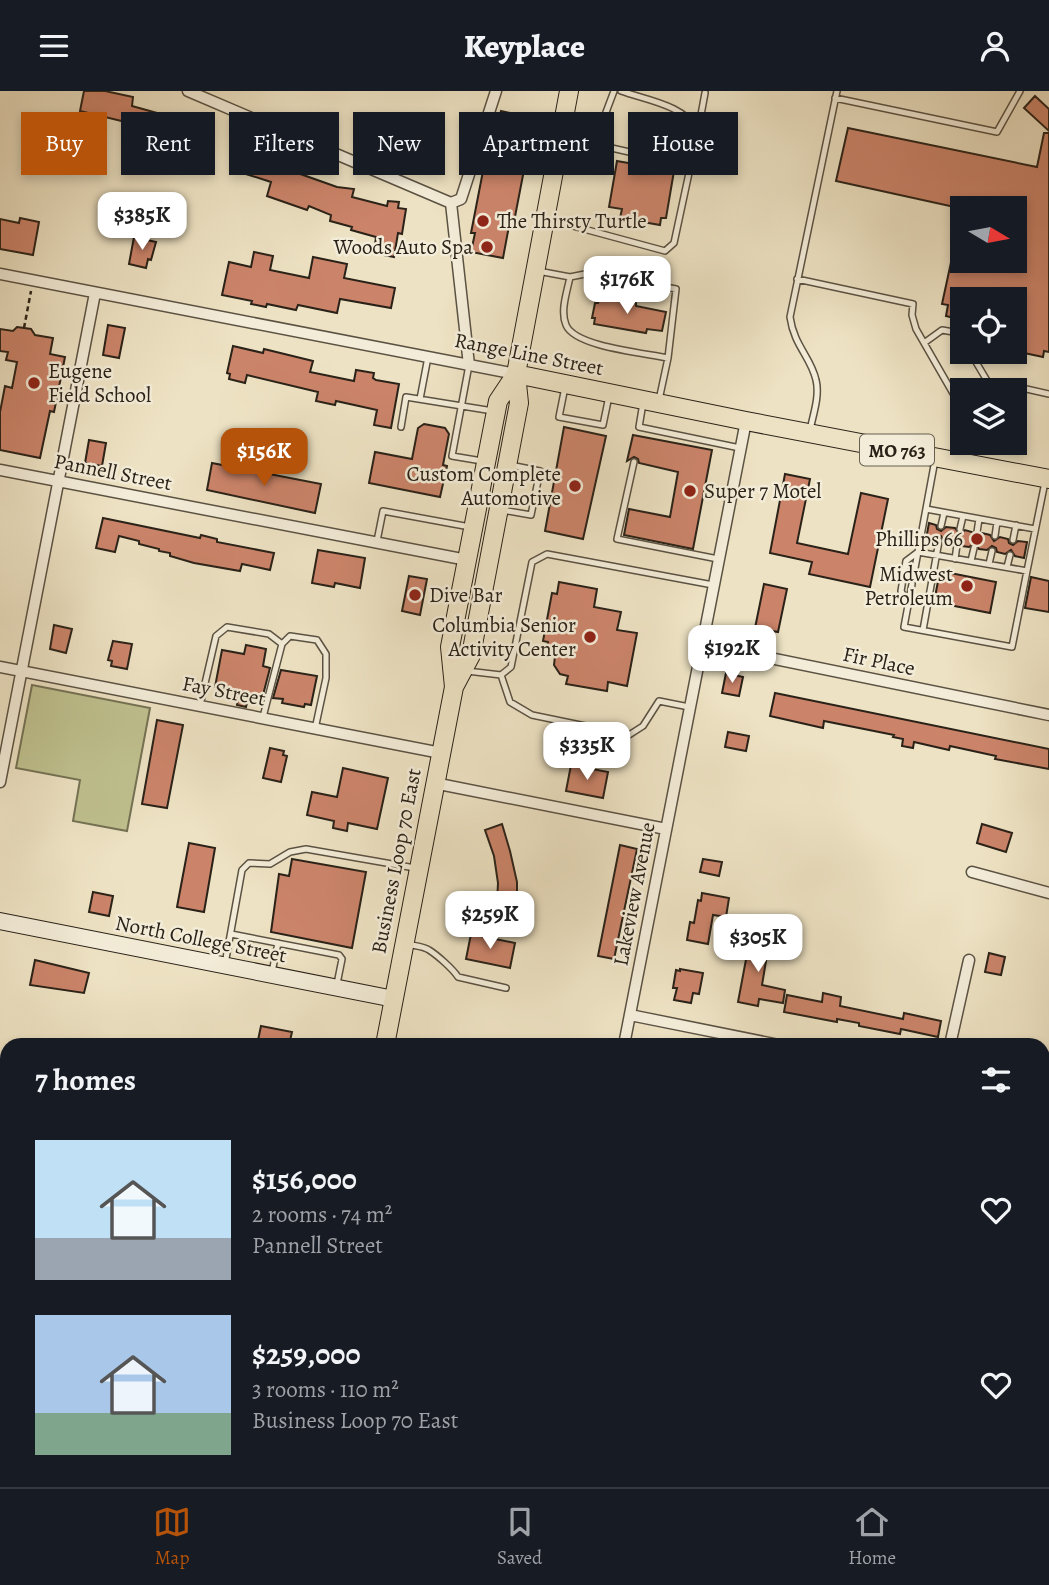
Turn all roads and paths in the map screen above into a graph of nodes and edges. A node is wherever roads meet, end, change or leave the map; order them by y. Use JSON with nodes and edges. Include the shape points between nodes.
{"nodes":[{"id":1,"x":188,"y":91,"type":"edge"},
{"id":2,"x":496,"y":91,"type":"edge"},
{"id":3,"x":569,"y":91,"type":"edge"},
{"id":4,"x":614,"y":91,"type":"edge"},
{"id":5,"x":621,"y":91,"type":"edge"},
{"id":6,"x":837,"y":91,"type":"edge"},
{"id":7,"x":1020,"y":91,"type":"edge"},
{"id":8,"x":705,"y":93,"type":"edge"},
{"id":9,"x":835,"y":99,"type":"junction"},
{"id":10,"x":565,"y":112,"type":"edge"},
{"id":11,"x":606,"y":112,"type":"edge"},
{"id":12,"x":680,"y":112,"type":"edge"},
{"id":13,"x":702,"y":112,"type":"edge"},
{"id":14,"x":553,"y":175,"type":"edge"},
{"id":15,"x":689,"y":175,"type":"edge"},
{"id":16,"x":451,"y":203,"type":"junction"},
{"id":17,"x":545,"y":218,"type":"junction"},
{"id":18,"x":535,"y":270,"type":"junction"},
{"id":19,"x":0,"y":274,"type":"edge"},
{"id":20,"x":570,"y":277,"type":"junction"},
{"id":21,"x":797,"y":279,"type":"junction"},
{"id":22,"x":33,"y":281,"type":"junction"},
{"id":23,"x":95,"y":293,"type":"junction"},
{"id":24,"x":24,"y":328,"type":"dead end"},
{"id":25,"x":950,"y":331,"type":"edge"},
{"id":26,"x":924,"y":343,"type":"junction"},
{"id":27,"x":428,"y":357,"type":"junction"},
{"id":28,"x":668,"y":358,"type":"junction"},
{"id":29,"x":470,"y":365,"type":"junction"},
{"id":30,"x":516,"y":374,"type":"junction"},
{"id":31,"x":565,"y":384,"type":"junction"},
{"id":32,"x":950,"y":388,"type":"edge"},
{"id":33,"x":1027,"y":389,"type":"edge"},
{"id":34,"x":609,"y":393,"type":"junction"},
{"id":35,"x":1049,"y":394,"type":"edge"},
{"id":36,"x":420,"y":399,"type":"junction"},
{"id":37,"x":651,"y":402,"type":"junction"},
{"id":38,"x":461,"y":406,"type":"junction"},
{"id":39,"x":496,"y":412,"type":"junction"},
{"id":40,"x":746,"y":421,"type":"junction"},
{"id":41,"x":401,"y":427,"type":"dead end"},
{"id":42,"x":639,"y":427,"type":"junction"},
{"id":43,"x":810,"y":433,"type":"junction"},
{"id":44,"x":638,"y":436,"type":"dead end"},
{"id":45,"x":740,"y":448,"type":"junction"},
{"id":46,"x":962,"y":455,"type":"edge"},
{"id":47,"x":936,"y":457,"type":"junction"},
{"id":48,"x":486,"y":462,"type":"junction"},
{"id":49,"x":634,"y":462,"type":"dead end"},
{"id":50,"x":961,"y":463,"type":"junction"},
{"id":51,"x":507,"y":464,"type":"junction"},
{"id":52,"x":0,"y":470,"type":"edge"},
{"id":53,"x":1047,"y":479,"type":"edge"},
{"id":54,"x":59,"y":481,"type":"junction"},
{"id":55,"x":499,"y":509,"type":"junction"},
{"id":56,"x":926,"y":509,"type":"junction"},
{"id":57,"x":944,"y":513,"type":"junction"},
{"id":58,"x":962,"y":516,"type":"junction"},
{"id":59,"x":979,"y":519,"type":"junction"},
{"id":60,"x":997,"y":522,"type":"junction"},
{"id":61,"x":942,"y":526,"type":"dead end"},
{"id":62,"x":1016,"y":526,"type":"junction"},
{"id":63,"x":473,"y":527,"type":"junction"},
{"id":64,"x":960,"y":529,"type":"dead end"},
{"id":65,"x":1035,"y":529,"type":"junction"},
{"id":66,"x":977,"y":533,"type":"dead end"},
{"id":67,"x":995,"y":536,"type":"dead end"},
{"id":68,"x":1013,"y":540,"type":"dead end"},
{"id":69,"x":939,"y":541,"type":"dead end"},
{"id":70,"x":376,"y":544,"type":"junction"},
{"id":71,"x":957,"y":545,"type":"dead end"},
{"id":72,"x":974,"y":548,"type":"dead end"},
{"id":73,"x":992,"y":551,"type":"dead end"},
{"id":74,"x":918,"y":552,"type":"junction"},
{"id":75,"x":936,"y":555,"type":"junction"},
{"id":76,"x":1010,"y":555,"type":"dead end"},
{"id":77,"x":718,"y":559,"type":"junction"},
{"id":78,"x":955,"y":559,"type":"junction"},
{"id":79,"x":467,"y":560,"type":"junction"},
{"id":80,"x":971,"y":561,"type":"junction"},
{"id":81,"x":989,"y":564,"type":"junction"},
{"id":82,"x":1007,"y":567,"type":"junction"},
{"id":83,"x":915,"y":568,"type":"dead end"},
{"id":84,"x":1027,"y":571,"type":"junction"},
{"id":85,"x":912,"y":584,"type":"dead end"},
{"id":86,"x":713,"y":585,"type":"junction"},
{"id":87,"x":908,"y":605,"type":"junction"},
{"id":88,"x":923,"y":630,"type":"junction"},
{"id":89,"x":282,"y":644,"type":"junction"},
{"id":90,"x":701,"y":644,"type":"junction"},
{"id":91,"x":0,"y":667,"type":"edge"},
{"id":92,"x":463,"y":670,"type":"junction"},
{"id":93,"x":21,"y":671,"type":"junction"},
{"id":94,"x":501,"y":674,"type":"junction"},
{"id":95,"x":454,"y":687,"type":"junction"},
{"id":96,"x":200,"y":706,"type":"junction"},
{"id":97,"x":689,"y":706,"type":"junction"},
{"id":98,"x":1049,"y":715,"type":"edge"},
{"id":99,"x":263,"y":718,"type":"junction"},
{"id":100,"x":315,"y":729,"type":"junction"},
{"id":101,"x":440,"y":753,"type":"junction"},
{"id":102,"x":0,"y":782,"type":"edge"},
{"id":103,"x":434,"y":783,"type":"junction"},
{"id":104,"x":666,"y":829,"type":"junction"},
{"id":105,"x":418,"y":869,"type":"junction"},
{"id":106,"x":972,"y":872,"type":"dead end"},
{"id":107,"x":1049,"y":893,"type":"edge"},
{"id":108,"x":0,"y":921,"type":"edge"},
{"id":109,"x":231,"y":934,"type":"junction"},
{"id":110,"x":278,"y":943,"type":"junction"},
{"id":111,"x":404,"y":944,"type":"junction"},
{"id":112,"x":969,"y":960,"type":"dead end"},
{"id":113,"x":225,"y":965,"type":"junction"},
{"id":114,"x":271,"y":975,"type":"junction"},
{"id":115,"x":336,"y":987,"type":"junction"},
{"id":116,"x":506,"y":988,"type":"dead end"},
{"id":117,"x":394,"y":999,"type":"junction"},
{"id":118,"x":630,"y":1015,"type":"junction"},
{"id":119,"x":386,"y":1038,"type":"edge"},
{"id":120,"x":625,"y":1038,"type":"edge"},
{"id":121,"x":744,"y":1038,"type":"edge"},
{"id":122,"x":952,"y":1038,"type":"edge"}],
"edges":[{"from":1,"to":16,"type":"street"},
{"from":2,"to":16,"type":"street","via":[[461,199]]},
{"from":3,"to":10,"type":"main road","name":"Business Loop 70 East"},
{"from":4,"to":11,"type":"lane"},
{"from":5,"to":12,"type":"lane"},
{"from":6,"to":9,"type":"lane"},
{"from":7,"to":9,"type":"lane","via":[[997,132]]},
{"from":8,"to":13,"type":"lane"},
{"from":9,"to":21,"type":"lane"},
{"from":14,"to":17,"type":"main road","name":"Business Loop 70 East"},
{"from":15,"to":17,"type":"lane","via":[[674,243],[665,251]]},
{"from":16,"to":29,"type":"street"},
{"from":17,"to":18,"type":"main road","name":"Business Loop 70 East"},
{"from":18,"to":20,"type":"lane"},
{"from":18,"to":30,"type":"main road","name":"Business Loop 70 East"},
{"from":19,"to":22,"type":"street","name":"Range Line Street"},
{"from":20,"to":28,"type":"lane","via":[[564,309],[573,336]]},
{"from":20,"to":28,"type":"lane","via":[[590,273],[676,289]]},
{"from":21,"to":26,"type":"lane","via":[[914,304],[912,315]]},
{"from":21,"to":43,"type":"lane","via":[[792,331],[817,381]]},
{"from":22,"to":23,"type":"street","name":"Range Line Street"},
{"from":22,"to":24,"type":"path"},
{"from":23,"to":27,"type":"street","name":"Range Line Street"},
{"from":23,"to":54,"type":"street"},
{"from":25,"to":26,"type":"lane","via":[[942,330]]},
{"from":26,"to":32,"type":"lane"},
{"from":27,"to":29,"type":"street","name":"Range Line Street"},
{"from":27,"to":36,"type":"lane"},
{"from":28,"to":37,"type":"lane"},
{"from":29,"to":30,"type":"street","name":"Range Line Street"},
{"from":29,"to":38,"type":"lane"},
{"from":30,"to":31,"type":"main road","name":"Range Line Street","number":"MO 763"},
{"from":30,"to":39,"type":"main road","name":"Business Loop 70 East"},
{"from":30,"to":51,"type":"main road","name":"Business Loop 70 East","via":[[519,403]]},
{"from":31,"to":34,"type":"main road","name":"Range Line Street","number":"MO 763"},
{"from":31,"to":34,"type":"lane","via":[[559,417],[603,425]]},
{"from":33,"to":35,"type":"lane"},
{"from":34,"to":37,"type":"main road","name":"Range Line Street","number":"MO 763"},
{"from":36,"to":38,"type":"lane"},
{"from":36,"to":41,"type":"lane","via":[[407,397]]},
{"from":37,"to":40,"type":"main road","name":"Range Line Street","number":"MO 763"},
{"from":37,"to":42,"type":"lane"},
{"from":38,"to":39,"type":"lane"},
{"from":38,"to":48,"type":"lane","via":[[452,456]]},
{"from":39,"to":48,"type":"main road","name":"Business Loop 70 East"},
{"from":40,"to":43,"type":"main road","name":"Range Line Street","number":"MO 763"},
{"from":40,"to":45,"type":"street","name":"Lakeview Avenue"},
{"from":42,"to":44,"type":"lane"},
{"from":42,"to":45,"type":"lane"},
{"from":43,"to":47,"type":"main road","name":"Range Line Street","number":"MO 763"},
{"from":45,"to":77,"type":"street","name":"Lakeview Avenue"},
{"from":46,"to":50,"type":"lane"},
{"from":47,"to":50,"type":"main road","name":"Range Line Street","number":"MO 763"},
{"from":47,"to":56,"type":"lane"},
{"from":48,"to":63,"type":"main road","name":"Business Loop 70 East"},
{"from":49,"to":77,"type":"lane","via":[[617,539]]},
{"from":50,"to":53,"type":"main road","name":"Range Line Street","number":"MO 763"},
{"from":51,"to":55,"type":"main road","name":"Business Loop 70 East"},
{"from":51,"to":55,"type":"lane","via":[[540,471],[531,515]]},
{"from":52,"to":54,"type":"street","name":"Pannell Street"},
{"from":53,"to":65,"type":"lane"},
{"from":54,"to":70,"type":"street","name":"Pannell Street"},
{"from":54,"to":93,"type":"street"},
{"from":55,"to":92,"type":"main road","name":"Business Loop 70 East","via":[[471,655]]},
{"from":56,"to":57,"type":"lane"},
{"from":56,"to":74,"type":"lane"},
{"from":57,"to":58,"type":"lane"},
{"from":57,"to":61,"type":"lane"},
{"from":58,"to":59,"type":"lane"},
{"from":58,"to":64,"type":"lane"},
{"from":59,"to":60,"type":"lane"},
{"from":59,"to":66,"type":"lane"},
{"from":60,"to":62,"type":"lane"},
{"from":60,"to":67,"type":"lane"},
{"from":62,"to":65,"type":"lane"},
{"from":62,"to":68,"type":"lane"},
{"from":63,"to":70,"type":"lane","via":[[383,511]]},
{"from":63,"to":79,"type":"main road","name":"Business Loop 70 East"},
{"from":65,"to":84,"type":"lane"},
{"from":69,"to":75,"type":"lane"},
{"from":70,"to":79,"type":"street","name":"Pannell Street"},
{"from":71,"to":78,"type":"lane"},
{"from":72,"to":80,"type":"lane"},
{"from":73,"to":81,"type":"lane"},
{"from":74,"to":75,"type":"lane"},
{"from":74,"to":83,"type":"lane"},
{"from":74,"to":87,"type":"lane","via":[[906,561],[901,591]]},
{"from":75,"to":78,"type":"lane"},
{"from":75,"to":88,"type":"lane"},
{"from":76,"to":82,"type":"lane"},
{"from":77,"to":86,"type":"street","name":"Lakeview Avenue"},
{"from":78,"to":80,"type":"lane"},
{"from":79,"to":95,"type":"main road","name":"Business Loop 70 East","via":[[450,646]]},
{"from":80,"to":81,"type":"lane"},
{"from":81,"to":82,"type":"lane"},
{"from":82,"to":84,"type":"lane"},
{"from":84,"to":88,"type":"lane","via":[[1012,647]]},
{"from":85,"to":87,"type":"lane"},
{"from":86,"to":90,"type":"street","name":"Lakeview Avenue"},
{"from":86,"to":94,"type":"lane","via":[[547,554],[532,562],[512,667]]},
{"from":87,"to":88,"type":"lane","via":[[904,627]]},
{"from":89,"to":96,"type":"lane","via":[[269,634],[227,627],[216,636]]},
{"from":89,"to":99,"type":"lane"},
{"from":89,"to":100,"type":"lane","via":[[290,636],[317,640],[326,655]]},
{"from":90,"to":97,"type":"street","name":"Lakeview Avenue"},
{"from":90,"to":98,"type":"street","name":"Fir Place"},
{"from":91,"to":93,"type":"street","name":"Fay Street"},
{"from":92,"to":94,"type":"lane"},
{"from":92,"to":95,"type":"main road","name":"Business Loop 70 East"},
{"from":93,"to":96,"type":"street","name":"Fay Street"},
{"from":93,"to":102,"type":"street"},
{"from":94,"to":97,"type":"lane","via":[[510,702],[532,715],[629,735],[643,726],[659,701]]},
{"from":95,"to":101,"type":"main road","name":"Business Loop 70 East"},
{"from":96,"to":99,"type":"street","name":"Fay Street"},
{"from":97,"to":104,"type":"street","name":"Lakeview Avenue"},
{"from":99,"to":100,"type":"street","name":"Fay Street"},
{"from":100,"to":101,"type":"street","name":"Fay Street"},
{"from":101,"to":103,"type":"main road","name":"Business Loop 70 East"},
{"from":103,"to":104,"type":"street"},
{"from":103,"to":105,"type":"main road","name":"Business Loop 70 East"},
{"from":104,"to":118,"type":"street","name":"Lakeview Avenue"},
{"from":105,"to":109,"type":"lane","via":[[306,849],[270,864],[249,863],[242,870]]},
{"from":105,"to":111,"type":"main road","name":"Business Loop 70 East"},
{"from":106,"to":107,"type":"street"},
{"from":108,"to":113,"type":"main road","name":"North College Street"},
{"from":109,"to":110,"type":"lane"},
{"from":109,"to":113,"type":"lane"},
{"from":110,"to":114,"type":"lane"},
{"from":110,"to":115,"type":"lane","via":[[339,955]]},
{"from":111,"to":116,"type":"lane","via":[[428,949],[458,977]]},
{"from":111,"to":117,"type":"main road","name":"Business Loop 70 East"},
{"from":112,"to":122,"type":"street"},
{"from":113,"to":114,"type":"main road","name":"North College Street"},
{"from":114,"to":115,"type":"main road","name":"North College Street"},
{"from":115,"to":117,"type":"main road","name":"North College Street"},
{"from":117,"to":119,"type":"main road","name":"Business Loop 70 East"},
{"from":118,"to":120,"type":"street","name":"Lakeview Avenue"},
{"from":118,"to":121,"type":"street"}]}
